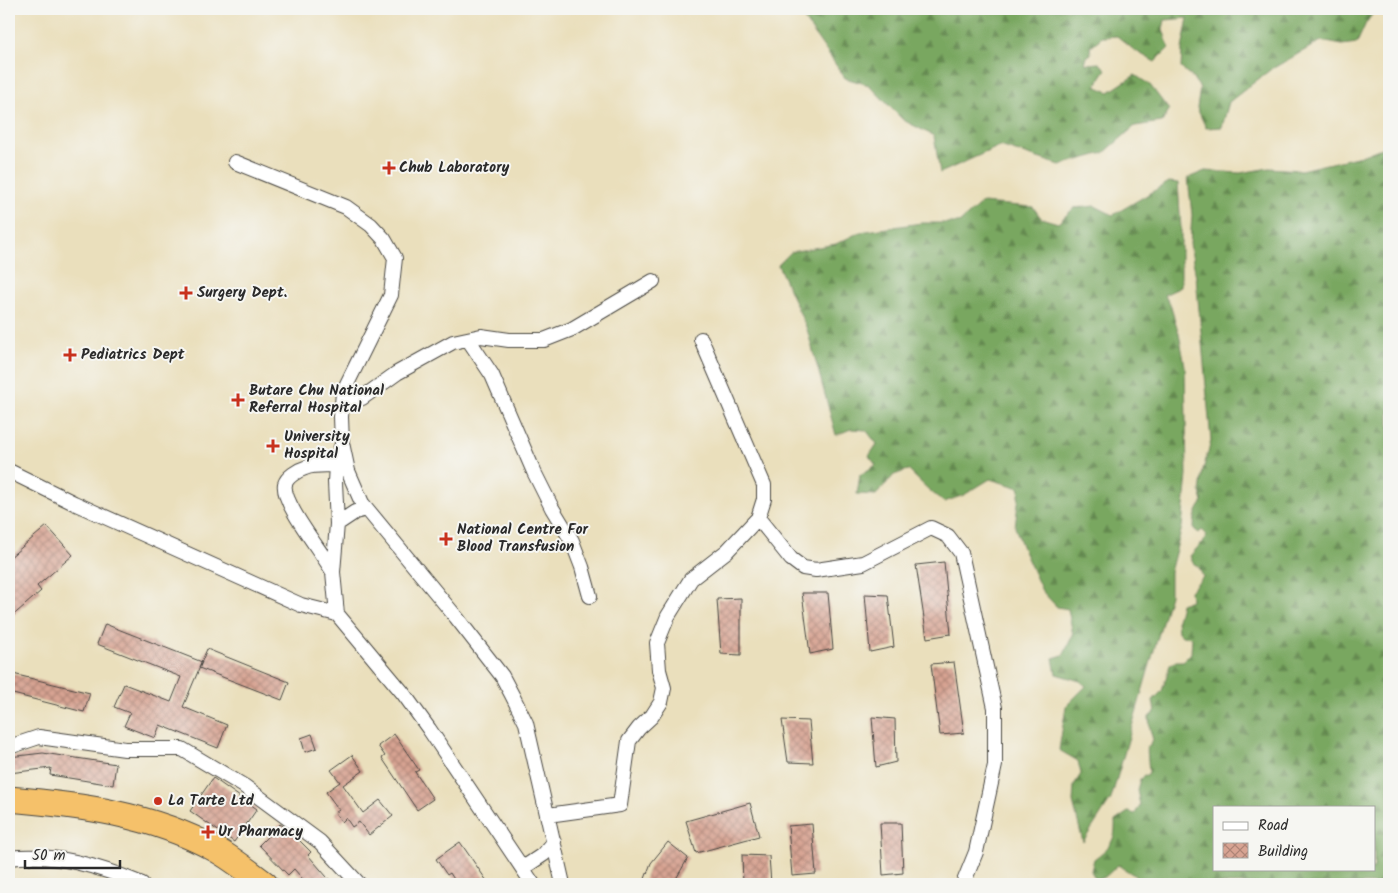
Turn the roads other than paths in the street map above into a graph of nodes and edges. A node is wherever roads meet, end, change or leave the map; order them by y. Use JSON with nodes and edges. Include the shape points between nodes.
{"nodes":[{"id":1,"x":235,"y":162,"type":"dead end"},
{"id":2,"x":653,"y":281,"type":"dead end"},
{"id":3,"x":468,"y":339,"type":"junction"},
{"id":4,"x":701,"y":339,"type":"dead end"},
{"id":5,"x":342,"y":403,"type":"junction"},
{"id":6,"x":342,"y":443,"type":"junction"},
{"id":7,"x":336,"y":465,"type":"junction"},
{"id":8,"x":9,"y":471,"type":"edge"},
{"id":9,"x":367,"y":509,"type":"junction"},
{"id":10,"x":758,"y":518,"type":"junction"},
{"id":11,"x":338,"y":524,"type":"junction"},
{"id":12,"x":333,"y":572,"type":"junction"},
{"id":13,"x":590,"y":596,"type":"dead end"},
{"id":14,"x":337,"y":614,"type":"junction"},
{"id":15,"x":9,"y":747,"type":"edge"},
{"id":16,"x":9,"y":799,"type":"edge"},
{"id":17,"x":548,"y":815,"type":"junction"},
{"id":18,"x":554,"y":842,"type":"junction"},
{"id":19,"x":9,"y":858,"type":"edge"},
{"id":20,"x":523,"y":868,"type":"junction"},
{"id":21,"x":142,"y":884,"type":"edge"},
{"id":22,"x":265,"y":884,"type":"edge"},
{"id":23,"x":359,"y":884,"type":"edge"},
{"id":24,"x":533,"y":884,"type":"edge"},
{"id":25,"x":563,"y":884,"type":"edge"},
{"id":26,"x":963,"y":884,"type":"edge"}],
"edges":[{"from":1,"to":5,"type":"street","via":[[346,207],[371,225],[395,258],[391,295],[343,392]]},
{"from":2,"to":3,"type":"street","via":[[572,329],[544,340],[481,336]]},
{"from":3,"to":5,"type":"street","via":[[453,342],[397,373],[362,398]]},
{"from":3,"to":13,"type":"street","via":[[492,375],[534,472],[572,541]]},
{"from":4,"to":10,"type":"street","via":[[764,485],[764,499]]},
{"from":5,"to":6,"type":"street"},
{"from":6,"to":7,"type":"street"},
{"from":6,"to":9,"type":"street","via":[[348,471]]},
{"from":7,"to":11,"type":"street"},
{"from":7,"to":12,"type":"street","via":[[305,468],[285,482],[284,491],[293,512]]},
{"from":8,"to":14,"type":"street","via":[[301,605]]},
{"from":9,"to":11,"type":"street","via":[[355,512]]},
{"from":9,"to":17,"type":"street","via":[[502,676],[526,723]]},
{"from":10,"to":17,"type":"street","via":[[727,550],[691,579],[668,616],[657,644],[664,688],[661,702],[629,741],[620,805]]},
{"from":10,"to":26,"type":"street","via":[[791,559],[803,568],[816,570],[863,563],[931,528],[948,536],[961,553],[995,718],[995,765],[976,852]]},
{"from":11,"to":12,"type":"street"},
{"from":12,"to":14,"type":"street"},
{"from":14,"to":20,"type":"street","via":[[403,693]]},
{"from":15,"to":23,"type":"street","via":[[39,737],[125,749],[182,749],[244,786],[320,842]]},
{"from":16,"to":22,"type":"highway","via":[[86,807],[152,822],[200,841],[240,864]]},
{"from":17,"to":18,"type":"street"},
{"from":18,"to":20,"type":"street","via":[[544,854]]},
{"from":18,"to":25,"type":"street"},
{"from":19,"to":21,"type":"street","via":[[50,858],[88,864]]},
{"from":20,"to":24,"type":"street"}]}
